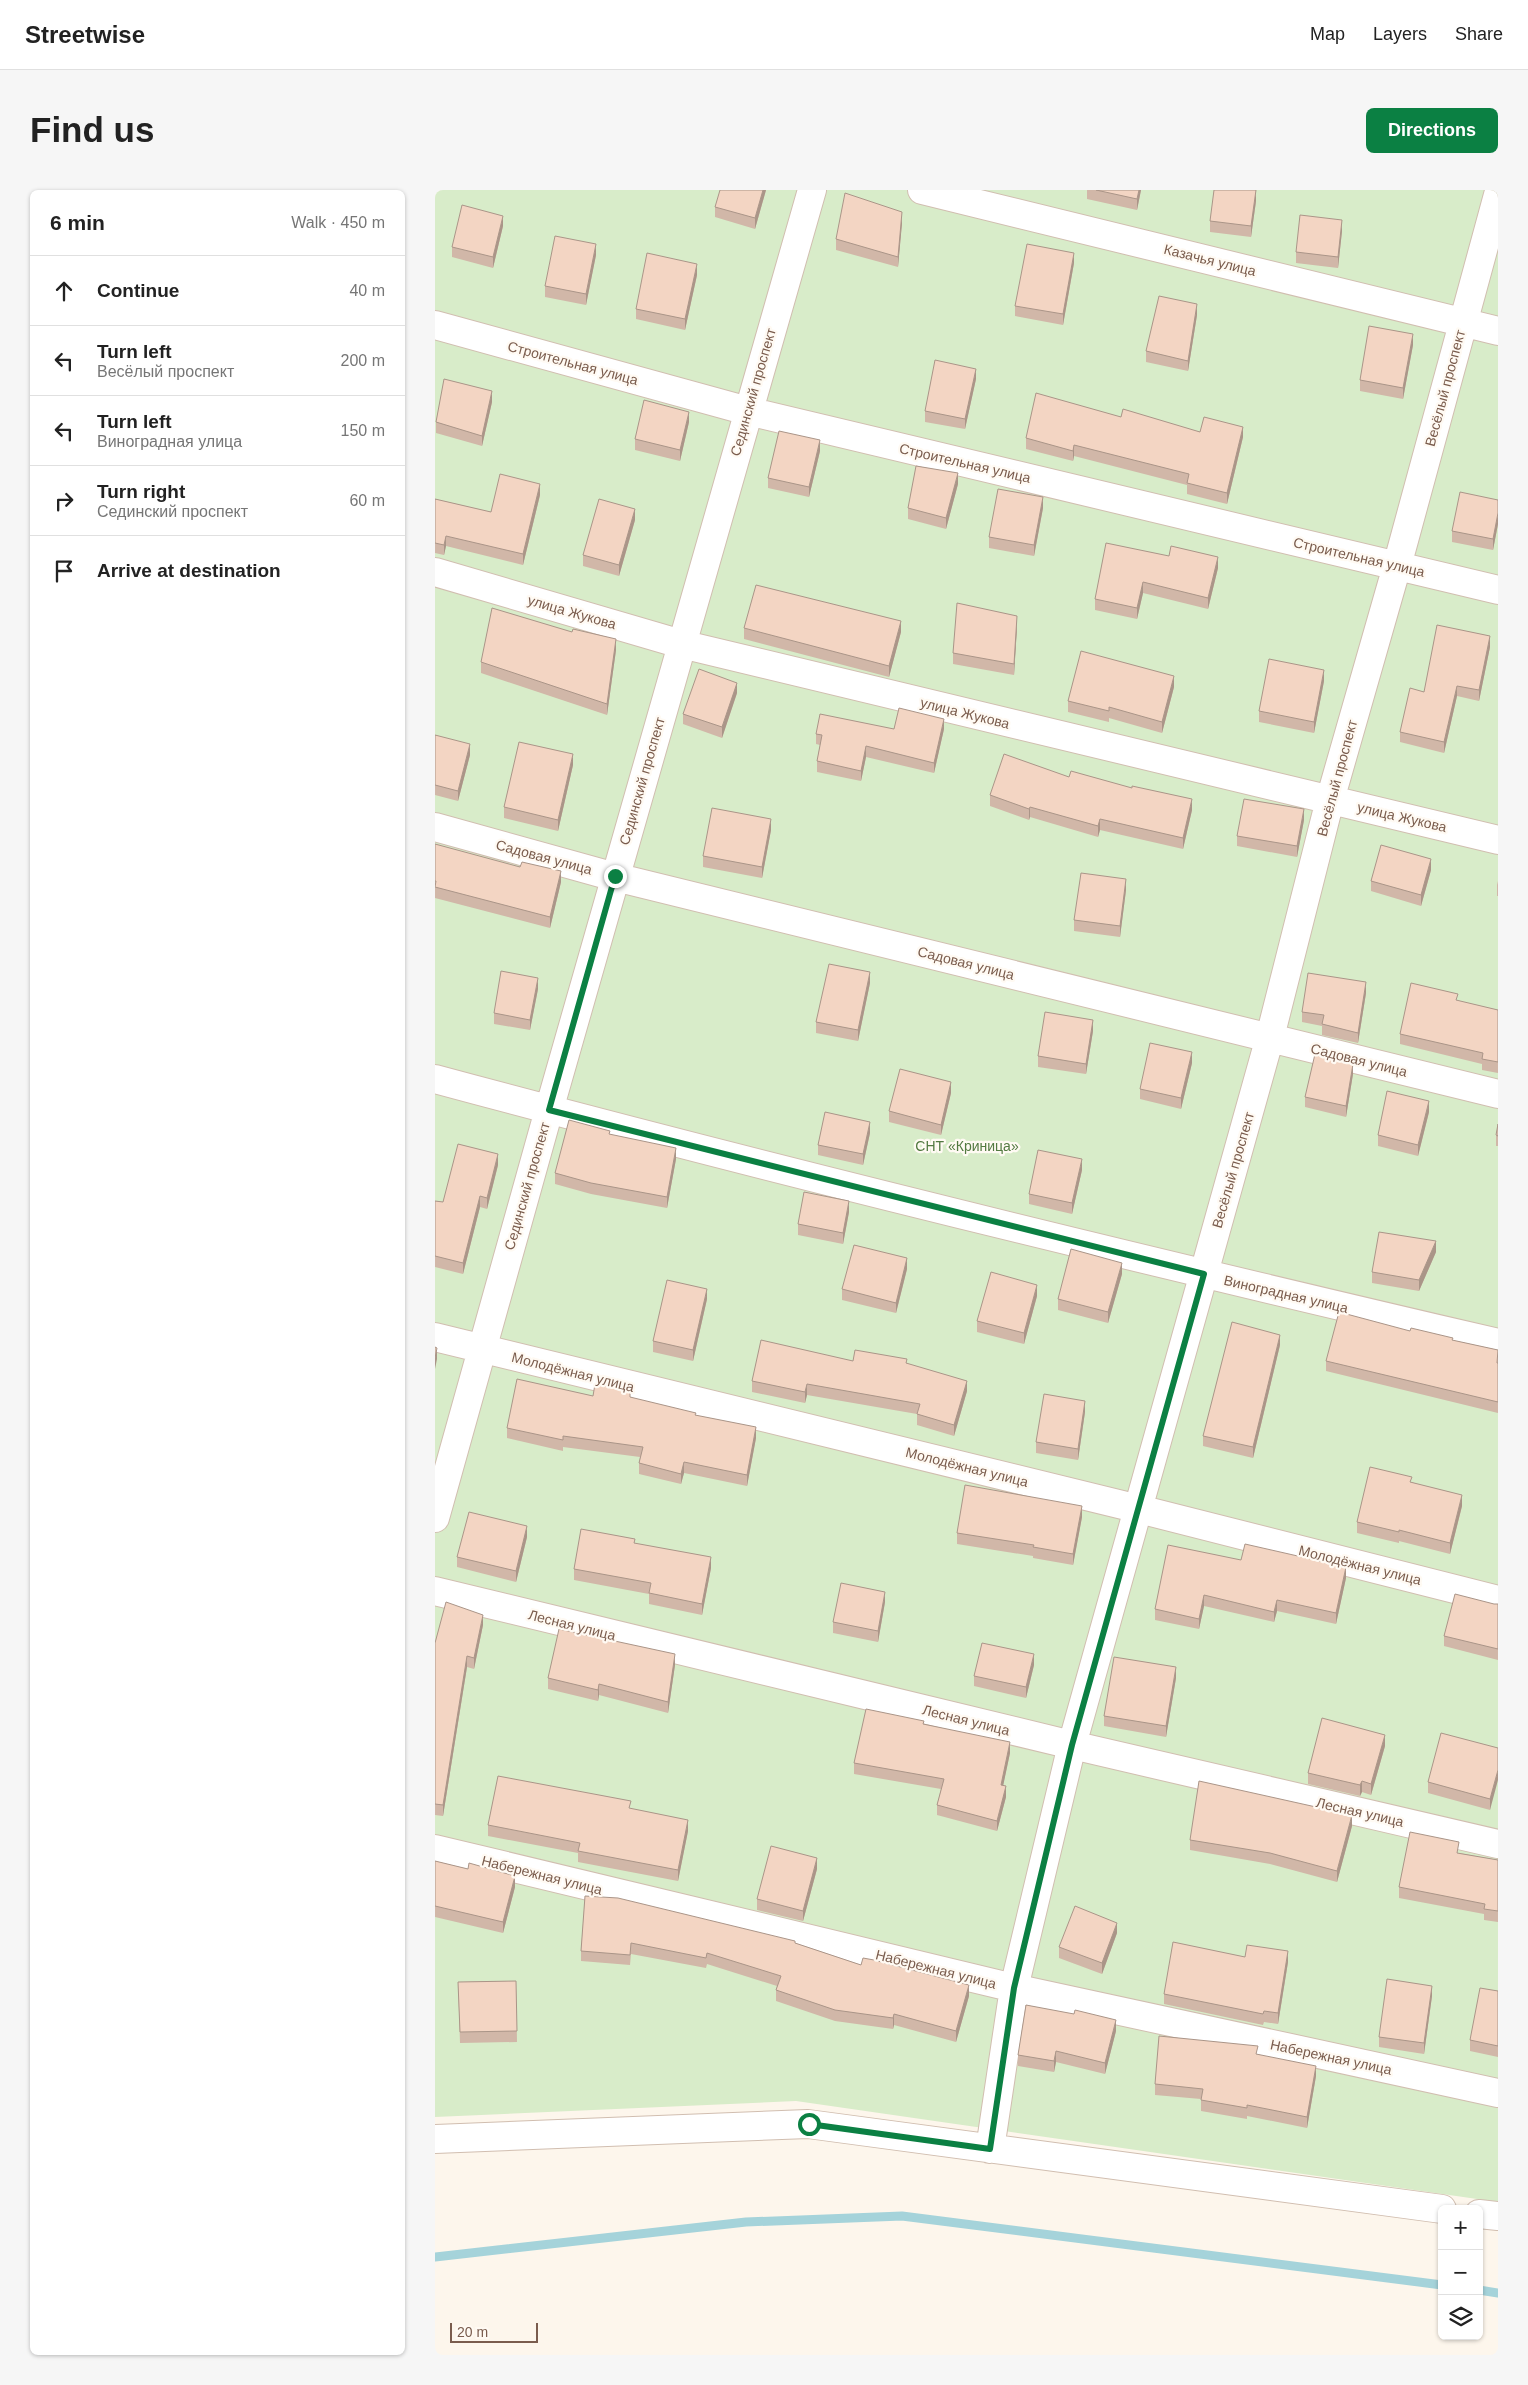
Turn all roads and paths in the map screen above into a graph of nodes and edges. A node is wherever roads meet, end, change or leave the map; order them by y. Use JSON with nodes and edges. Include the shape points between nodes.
{"nodes":[{"id":1,"x":811,"y":190,"type":"edge"},
{"id":2,"x":922,"y":190,"type":"edge"},
{"id":3,"x":1498,"y":195,"type":"edge"},
{"id":4,"x":1462,"y":322,"type":"junction"},
{"id":5,"x":435,"y":325,"type":"edge"},
{"id":6,"x":1498,"y":331,"type":"edge"},
{"id":7,"x":748,"y":411,"type":"junction"},
{"id":8,"x":1397,"y":566,"type":"junction"},
{"id":9,"x":435,"y":572,"type":"edge"},
{"id":10,"x":1498,"y":590,"type":"edge"},
{"id":11,"x":681,"y":644,"type":"junction"},
{"id":12,"x":1330,"y":800,"type":"junction"},
{"id":13,"x":435,"y":827,"type":"edge"},
{"id":14,"x":1498,"y":840,"type":"edge"},
{"id":15,"x":615,"y":876,"type":"junction"},
{"id":16,"x":1270,"y":1037,"type":"junction"},
{"id":17,"x":435,"y":1079,"type":"edge"},
{"id":18,"x":1498,"y":1094,"type":"edge"},
{"id":19,"x":549,"y":1110,"type":"junction"},
{"id":20,"x":1204,"y":1274,"type":"junction"},
{"id":21,"x":435,"y":1337,"type":"edge"},
{"id":22,"x":1498,"y":1343,"type":"edge"},
{"id":23,"x":481,"y":1350,"type":"junction"},
{"id":24,"x":1139,"y":1509,"type":"junction"},
{"id":25,"x":435,"y":1518,"type":"edge"},
{"id":26,"x":435,"y":1591,"type":"edge"},
{"id":27,"x":1498,"y":1600,"type":"edge"},
{"id":28,"x":1072,"y":1745,"type":"junction"},
{"id":29,"x":1498,"y":1844,"type":"edge"},
{"id":30,"x":435,"y":1849,"type":"edge"},
{"id":31,"x":1014,"y":1988,"type":"junction"},
{"id":32,"x":1498,"y":2093,"type":"edge"},
{"id":33,"x":435,"y":2139,"type":"edge"},
{"id":34,"x":990,"y":2149,"type":"junction"},
{"id":35,"x":1438,"y":2208,"type":"edge"},
{"id":36,"x":1483,"y":2214,"type":"edge"},
{"id":37,"x":1498,"y":2216,"type":"edge"}],
"edges":[{"from":1,"to":7,"type":"street","name":"Сединский проспект"},
{"from":2,"to":4,"type":"street","name":"Казачья улица"},
{"from":3,"to":4,"type":"street","name":"Весёлый проспект"},
{"from":4,"to":6,"type":"street","name":"Казачья улица"},
{"from":4,"to":8,"type":"street","name":"Весёлый проспект"},
{"from":5,"to":7,"type":"street","name":"Строительная улица"},
{"from":7,"to":8,"type":"street","name":"Строительная улица"},
{"from":7,"to":11,"type":"street","name":"Сединский проспект"},
{"from":8,"to":10,"type":"street","name":"Строительная улица"},
{"from":8,"to":12,"type":"street","name":"Весёлый проспект"},
{"from":9,"to":11,"type":"street","name":"улица Жукова"},
{"from":11,"to":12,"type":"street","name":"улица Жукова"},
{"from":11,"to":15,"type":"street","name":"Сединский проспект"},
{"from":12,"to":14,"type":"street","name":"улица Жукова"},
{"from":12,"to":16,"type":"street","name":"Весёлый проспект"},
{"from":13,"to":15,"type":"street","name":"Садовая улица"},
{"from":15,"to":16,"type":"street","name":"Садовая улица"},
{"from":15,"to":19,"type":"street","name":"Сединский проспект"},
{"from":16,"to":18,"type":"street","name":"Садовая улица"},
{"from":16,"to":20,"type":"street","name":"Весёлый проспект"},
{"from":17,"to":19,"type":"street","name":"Виноградная улица"},
{"from":19,"to":20,"type":"street","name":"Виноградная улица"},
{"from":19,"to":23,"type":"street","name":"Сединский проспект"},
{"from":20,"to":22,"type":"street","name":"Виноградная улица"},
{"from":20,"to":24,"type":"street","name":"Весёлый проспект"},
{"from":21,"to":23,"type":"street","name":"Молодёжная улица"},
{"from":23,"to":24,"type":"street","name":"Молодёжная улица"},
{"from":23,"to":25,"type":"street","name":"Сединский проспект"},
{"from":24,"to":27,"type":"street","name":"Молодёжная улица"},
{"from":24,"to":28,"type":"street","name":"Весёлый проспект"},
{"from":26,"to":28,"type":"street","name":"Лесная улица"},
{"from":28,"to":29,"type":"street","name":"Лесная улица"},
{"from":28,"to":31,"type":"street","name":"Весёлый проспект"},
{"from":30,"to":31,"type":"street","name":"Набережная улица"},
{"from":31,"to":32,"type":"street","name":"Набережная улица"},
{"from":31,"to":34,"type":"street","name":"Весёлый проспект"},
{"from":33,"to":34,"type":"street","via":[[809,2124]]},
{"from":34,"to":35,"type":"street"},
{"from":36,"to":37,"type":"street"}]}
